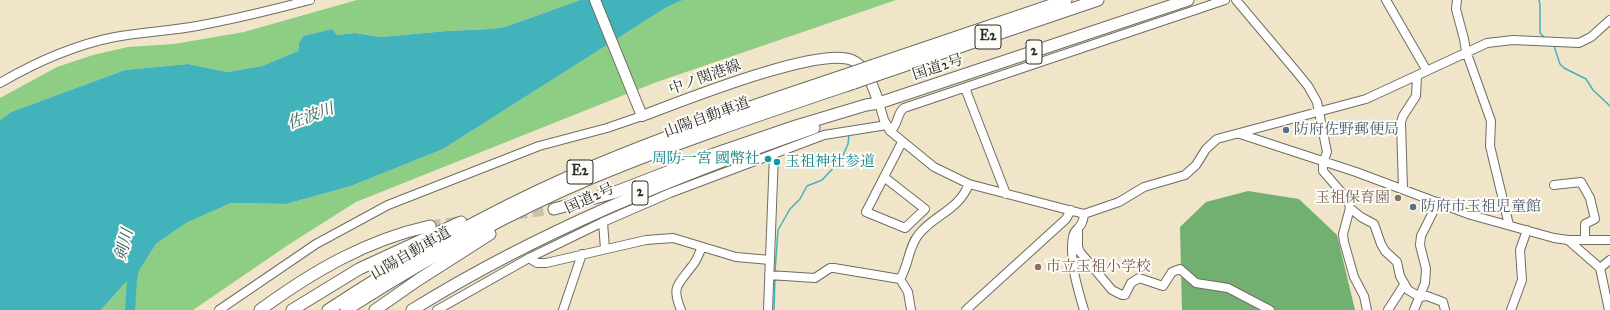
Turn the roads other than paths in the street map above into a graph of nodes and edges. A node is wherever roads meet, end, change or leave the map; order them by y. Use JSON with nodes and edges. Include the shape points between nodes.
{"nodes":[{"id":1,"x":310,"y":0,"type":"edge"},
{"id":2,"x":595,"y":0,"type":"edge"},
{"id":3,"x":1066,"y":0,"type":"edge"},
{"id":4,"x":1098,"y":0,"type":"edge"},
{"id":5,"x":1188,"y":0,"type":"edge"},
{"id":6,"x":1226,"y":0,"type":"edge"},
{"id":7,"x":1236,"y":0,"type":"edge"},
{"id":8,"x":1386,"y":0,"type":"edge"},
{"id":9,"x":1457,"y":0,"type":"edge"},
{"id":10,"x":1610,"y":20,"type":"edge"},
{"id":11,"x":1466,"y":52,"type":"junction"},
{"id":12,"x":876,"y":70,"type":"junction"},
{"id":13,"x":1427,"y":71,"type":"junction"},
{"id":14,"x":1417,"y":76,"type":"junction"},
{"id":15,"x":852,"y":78,"type":"junction"},
{"id":16,"x":0,"y":83,"type":"edge"},
{"id":17,"x":965,"y":88,"type":"junction"},
{"id":18,"x":879,"y":103,"type":"junction"},
{"id":19,"x":1319,"y":112,"type":"junction"},
{"id":20,"x":642,"y":116,"type":"junction"},
{"id":21,"x":889,"y":128,"type":"junction"},
{"id":22,"x":1240,"y":134,"type":"junction"},
{"id":23,"x":902,"y":142,"type":"junction"},
{"id":24,"x":774,"y":154,"type":"junction"},
{"id":25,"x":1323,"y":163,"type":"junction"},
{"id":26,"x":884,"y":177,"type":"junction"},
{"id":27,"x":588,"y":180,"type":"junction"},
{"id":28,"x":969,"y":184,"type":"junction"},
{"id":29,"x":1554,"y":184,"type":"dead end"},
{"id":30,"x":1403,"y":189,"type":"junction"},
{"id":31,"x":1006,"y":194,"type":"junction"},
{"id":32,"x":530,"y":195,"type":"junction"},
{"id":33,"x":1438,"y":202,"type":"junction"},
{"id":34,"x":1350,"y":208,"type":"junction"},
{"id":35,"x":554,"y":209,"type":"tunnel mouth"},
{"id":36,"x":1071,"y":210,"type":"junction"},
{"id":37,"x":1084,"y":214,"type":"junction"},
{"id":38,"x":603,"y":222,"type":"junction"},
{"id":39,"x":1509,"y":225,"type":"junction"},
{"id":40,"x":430,"y":226,"type":"tunnel mouth"},
{"id":41,"x":1078,"y":229,"type":"junction"},
{"id":42,"x":1527,"y":230,"type":"junction"},
{"id":43,"x":1585,"y":239,"type":"junction"},
{"id":44,"x":1568,"y":240,"type":"junction"},
{"id":45,"x":1610,"y":240,"type":"edge"},
{"id":46,"x":702,"y":247,"type":"junction"},
{"id":47,"x":605,"y":249,"type":"junction"},
{"id":48,"x":582,"y":254,"type":"junction"},
{"id":49,"x":529,"y":258,"type":"junction"},
{"id":50,"x":770,"y":260,"type":"junction"},
{"id":51,"x":1610,"y":260,"type":"edge"},
{"id":52,"x":1600,"y":268,"type":"junction"},
{"id":53,"x":769,"y":275,"type":"junction"},
{"id":54,"x":900,"y":279,"type":"junction"},
{"id":55,"x":1404,"y":285,"type":"junction"},
{"id":56,"x":1420,"y":297,"type":"junction"},
{"id":57,"x":1368,"y":309,"type":"edge"},
{"id":58,"x":219,"y":310,"type":"edge"},
{"id":59,"x":260,"y":310,"type":"edge"},
{"id":60,"x":292,"y":310,"type":"edge"},
{"id":61,"x":328,"y":310,"type":"edge"},
{"id":62,"x":346,"y":310,"type":"edge"},
{"id":63,"x":375,"y":310,"type":"edge"},
{"id":64,"x":412,"y":310,"type":"edge"},
{"id":65,"x":437,"y":310,"type":"edge"},
{"id":66,"x":563,"y":310,"type":"edge"},
{"id":67,"x":682,"y":310,"type":"edge"},
{"id":68,"x":768,"y":310,"type":"edge"},
{"id":69,"x":911,"y":310,"type":"edge"},
{"id":70,"x":966,"y":310,"type":"edge"},
{"id":71,"x":1084,"y":310,"type":"edge"},
{"id":72,"x":1270,"y":310,"type":"edge"},
{"id":73,"x":1388,"y":310,"type":"edge"},
{"id":74,"x":1414,"y":310,"type":"edge"},
{"id":75,"x":1445,"y":310,"type":"edge"},
{"id":76,"x":1511,"y":310,"type":"edge"},
{"id":77,"x":1610,"y":310,"type":"edge"}],
"edges":[{"from":1,"to":16,"type":"street","via":[[240,18],[89,44],[37,62]]},
{"from":2,"to":20,"type":"main road"},
{"from":3,"to":12,"type":"highway","name":"山陽自動車道","number":"E2"},
{"from":4,"to":12,"type":"highway","name":"山陽自動車道","number":"E2"},
{"from":5,"to":18,"type":"highway","name":"国道2号","number":"2"},
{"from":6,"to":17,"type":"street"},
{"from":7,"to":19,"type":"street","via":[[1308,86],[1317,102]]},
{"from":8,"to":13,"type":"street"},
{"from":9,"to":11,"type":"street","via":[[1456,9]]},
{"from":10,"to":11,"type":"street","via":[[1591,38],[1579,43],[1497,41]]},
{"from":11,"to":13,"type":"street"},
{"from":11,"to":39,"type":"street","via":[[1491,121],[1490,146]]},
{"from":12,"to":15,"type":"highway","name":"山陽自動車道","number":"E2","bridge":true},
{"from":13,"to":14,"type":"street"},
{"from":14,"to":19,"type":"street","via":[[1366,99]]},
{"from":14,"to":30,"type":"street","via":[[1416,96],[1401,122]]},
{"from":15,"to":27,"type":"highway","name":"山陽自動車道","number":"E2"},
{"from":15,"to":32,"type":"highway","name":"山陽自動車道","number":"E2","via":[[669,136]]},
{"from":17,"to":21,"type":"street","via":[[904,108],[896,126]]},
{"from":17,"to":31,"type":"street"},
{"from":18,"to":20,"type":"main road","name":"中ノ関港線","via":[[867,75],[857,63],[844,58],[830,58],[748,78]]},
{"from":18,"to":21,"type":"street"},
{"from":18,"to":35,"type":"highway","name":"国道2号","number":"2","via":[[796,126],[613,193]]},
{"from":18,"to":64,"type":"highway","name":"国道2号","number":"2","via":[[868,110],[693,171],[635,195],[545,237]]},
{"from":19,"to":22,"type":"street"},
{"from":19,"to":25,"type":"street","via":[[1327,152]]},
{"from":20,"to":58,"type":"street","via":[[532,148],[388,205],[316,244]]},
{"from":21,"to":23,"type":"street"},
{"from":21,"to":24,"type":"street","via":[[824,135]]},
{"from":22,"to":25,"type":"street"},
{"from":22,"to":37,"type":"street","via":[[1211,142],[1196,165],[1185,174],[1144,187],[1118,202]]},
{"from":23,"to":26,"type":"street"},
{"from":23,"to":28,"type":"street","via":[[934,167]]},
{"from":24,"to":38,"type":"street","via":[[670,193]]},
{"from":24,"to":50,"type":"street"},
{"from":25,"to":30,"type":"street"},
{"from":25,"to":34,"type":"street","via":[[1323,171],[1348,200]]},
{"from":26,"to":26,"type":"street","via":[[925,209],[905,228],[866,212]]},
{"from":27,"to":62,"type":"highway","name":"山陽自動車道","number":"E2","via":[[500,221],[438,254]]},
{"from":27,"to":63,"type":"highway","via":[[474,244]]},
{"from":28,"to":31,"type":"street"},
{"from":28,"to":54,"type":"street","via":[[961,200],[919,234],[910,250]]},
{"from":29,"to":43,"type":"street","via":[[1582,182],[1595,219],[1585,224]]},
{"from":30,"to":33,"type":"street"},
{"from":31,"to":36,"type":"street"},
{"from":32,"to":60,"type":"highway","via":[[508,201],[396,250],[359,269]]},
{"from":32,"to":61,"type":"highway","name":"山陽自動車道","number":"E2","via":[[436,244],[373,280]]},
{"from":33,"to":39,"type":"street","via":[[1471,215]]},
{"from":33,"to":56,"type":"street","via":[[1421,236],[1420,245],[1426,269]]},
{"from":34,"to":55,"type":"street","via":[[1374,224],[1385,251],[1397,262]]},
{"from":34,"to":57,"type":"street","via":[[1343,234],[1344,242],[1354,278]]},
{"from":36,"to":37,"type":"street"},
{"from":36,"to":70,"type":"street","via":[[1066,219]]},
{"from":37,"to":41,"type":"street","via":[[1084,223]]},
{"from":38,"to":47,"type":"street"},
{"from":38,"to":49,"type":"street"},
{"from":39,"to":42,"type":"street"},
{"from":40,"to":59,"type":"highway","via":[[360,248],[314,273]]},
{"from":41,"to":71,"type":"street","via":[[1073,236],[1074,270]]},
{"from":41,"to":72,"type":"street","via":[[1080,252],[1118,293],[1125,294],[1134,280],[1139,278],[1163,286],[1172,272],[1180,269],[1196,283],[1228,288]]},
{"from":42,"to":44,"type":"street"},
{"from":42,"to":76,"type":"street","via":[[1520,250],[1522,280]]},
{"from":43,"to":44,"type":"street"},
{"from":43,"to":45,"type":"street"},
{"from":44,"to":52,"type":"street"},
{"from":46,"to":47,"type":"street","via":[[673,238],[646,240]]},
{"from":46,"to":50,"type":"street","via":[[736,257]]},
{"from":46,"to":67,"type":"street","via":[[693,265],[677,285],[676,296]]},
{"from":47,"to":48,"type":"street"},
{"from":48,"to":49,"type":"street","via":[[546,263],[537,263]]},
{"from":48,"to":66,"type":"street"},
{"from":49,"to":65,"type":"street"},
{"from":50,"to":53,"type":"street"},
{"from":51,"to":52,"type":"street"},
{"from":52,"to":77,"type":"street"},
{"from":53,"to":54,"type":"street","via":[[815,278],[834,268]]},
{"from":53,"to":68,"type":"street"},
{"from":54,"to":69,"type":"street","via":[[908,292]]},
{"from":55,"to":56,"type":"street"},
{"from":55,"to":73,"type":"street"},
{"from":56,"to":74,"type":"street"},
{"from":56,"to":75,"type":"street","via":[[1427,296],[1443,302]]}]}
